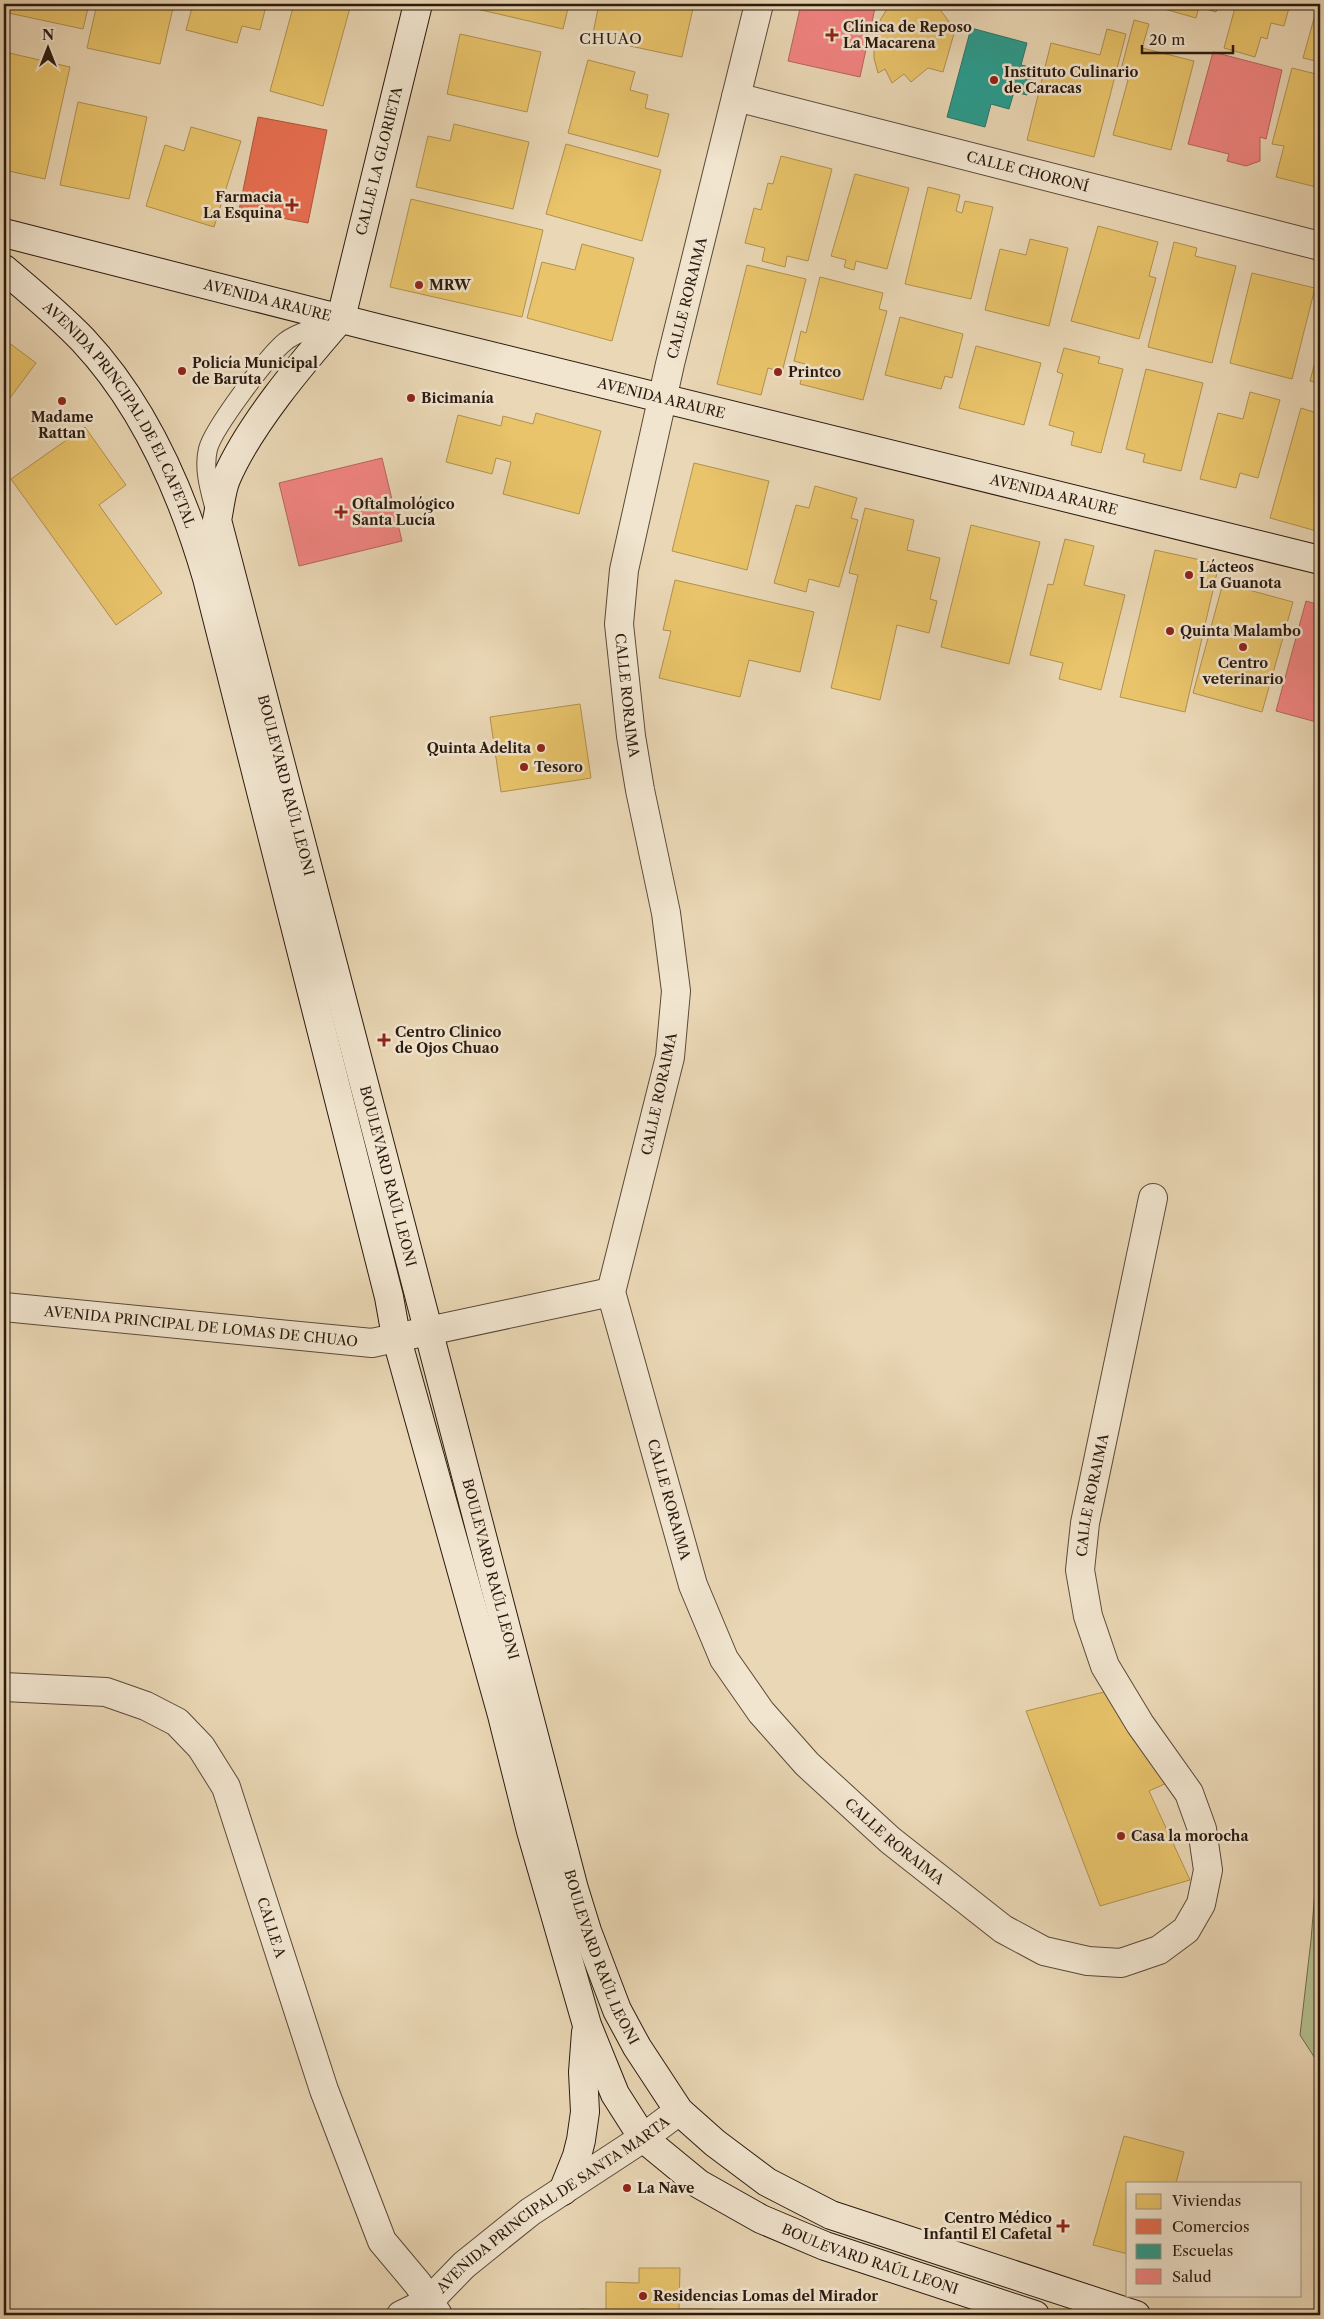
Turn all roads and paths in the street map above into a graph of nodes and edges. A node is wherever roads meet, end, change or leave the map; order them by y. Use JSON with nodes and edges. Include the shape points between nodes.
{"nodes":[{"id":1,"x":418,"y":4,"type":"edge"},
{"id":2,"x":759,"y":4,"type":"edge"},
{"id":3,"x":736,"y":97,"type":"junction"},
{"id":4,"x":4,"y":232,"type":"edge"},
{"id":5,"x":1320,"y":246,"type":"edge"},
{"id":6,"x":4,"y":269,"type":"edge"},
{"id":7,"x":341,"y":318,"type":"junction"},
{"id":8,"x":663,"y":398,"type":"junction"},
{"id":9,"x":217,"y":520,"type":"joint"},
{"id":10,"x":1320,"y":560,"type":"edge"},
{"id":11,"x":207,"y":578,"type":"joint"},
{"id":12,"x":1153,"y":1198,"type":"dead end"},
{"id":13,"x":611,"y":1292,"type":"junction"},
{"id":14,"x":4,"y":1307,"type":"edge"},
{"id":15,"x":429,"y":1330,"type":"junction"},
{"id":16,"x":396,"y":1336,"type":"junction"},
{"id":17,"x":4,"y":1686,"type":"edge"},
{"id":18,"x":587,"y":2025,"type":"junction"},
{"id":19,"x":679,"y":2111,"type":"junction"},
{"id":20,"x":643,"y":2138,"type":"junction"},
{"id":21,"x":563,"y":2191,"type":"junction"},
{"id":22,"x":430,"y":2311,"type":"edge"},
{"id":23,"x":401,"y":2315,"type":"edge"},
{"id":24,"x":1034,"y":2315,"type":"edge"},
{"id":25,"x":1136,"y":2315,"type":"edge"}],
"edges":[{"from":1,"to":7,"type":"street","name":"CALLE LA GLORIETA"},
{"from":2,"to":3,"type":"street","name":"CALLE RORAIMA"},
{"from":3,"to":5,"type":"street","name":"CALLE CHORONÍ"},
{"from":3,"to":8,"type":"street","name":"CALLE RORAIMA"},
{"from":4,"to":7,"type":"street","name":"AVENIDA ARAURE"},
{"from":6,"to":11,"type":"street","name":"AVENIDA PRINCIPAL DE EL CAFETAL","via":[[84,342],[131,402],[171,475],[192,524]]},
{"from":7,"to":8,"type":"street","name":"AVENIDA ARAURE"},
{"from":7,"to":9,"type":"street","name":"AVENIDA PRINCIPAL DE EL CAFETAL","via":[[242,447],[225,481]]},
{"from":8,"to":10,"type":"street","name":"AVENIDA ARAURE"},
{"from":8,"to":13,"type":"street","name":"CALLE RORAIMA","via":[[624,570],[619,624],[631,736],[666,913],[676,991],[670,1057]]},
{"from":9,"to":15,"type":"street","name":"BOULEVARD RAÚL LEONI"},
{"from":11,"to":16,"type":"street","name":"BOULEVARD RAÚL LEONI","via":[[387,1287]]},
{"from":12,"to":13,"type":"street","name":"CALLE RORAIMA","via":[[1085,1523],[1080,1570],[1088,1616],[1105,1666],[1140,1724],[1189,1793],[1202,1830],[1208,1870],[1201,1904],[1186,1930],[1160,1950],[1121,1963],[1088,1961],[1044,1951],[1003,1929],[890,1840],[807,1764],[761,1712],[724,1659],[693,1585]]},
{"from":13,"to":15,"type":"street","name":"AVENIDA PRINCIPAL DE LOMAS DE CHUAO"},
{"from":14,"to":16,"type":"street","name":"AVENIDA PRINCIPAL DE LOMAS DE CHUAO","via":[[372,1343]]},
{"from":15,"to":16,"type":"street","name":"AVENIDA PRINCIPAL DE LOMAS DE CHUAO"},
{"from":15,"to":19,"type":"street","name":"BOULEVARD RAÚL LEONI","via":[[587,1931],[617,2010]]},
{"from":16,"to":18,"type":"street","name":"BOULEVARD RAÚL LEONI"},
{"from":17,"to":22,"type":"street","name":"CALLE A","via":[[106,1692],[146,1706],[177,1722],[202,1746],[226,1787],[324,2090],[382,2241],[418,2284]]},
{"from":18,"to":20,"type":"street","name":"BOULEVARD RAÚL LEONI","via":[[615,2094]]},
{"from":18,"to":21,"type":"street","via":[[583,2072],[584,2121],[577,2156]]},
{"from":19,"to":20,"type":"street","name":"AVENIDA PRINCIPAL DE SANTA MARTA"},
{"from":19,"to":25,"type":"street","name":"BOULEVARD RAÚL LEONI","via":[[767,2182],[831,2215]]},
{"from":20,"to":21,"type":"street","name":"AVENIDA PRINCIPAL DE SANTA MARTA"},
{"from":20,"to":24,"type":"street","name":"BOULEVARD RAÚL LEONI","via":[[699,2184],[761,2219],[825,2246]]},
{"from":21,"to":22,"type":"street","name":"AVENIDA PRINCIPAL DE SANTA MARTA","via":[[530,2212],[479,2254]]},
{"from":22,"to":23,"type":"street","name":"AVENIDA PRINCIPAL DE SANTA MARTA"}]}
